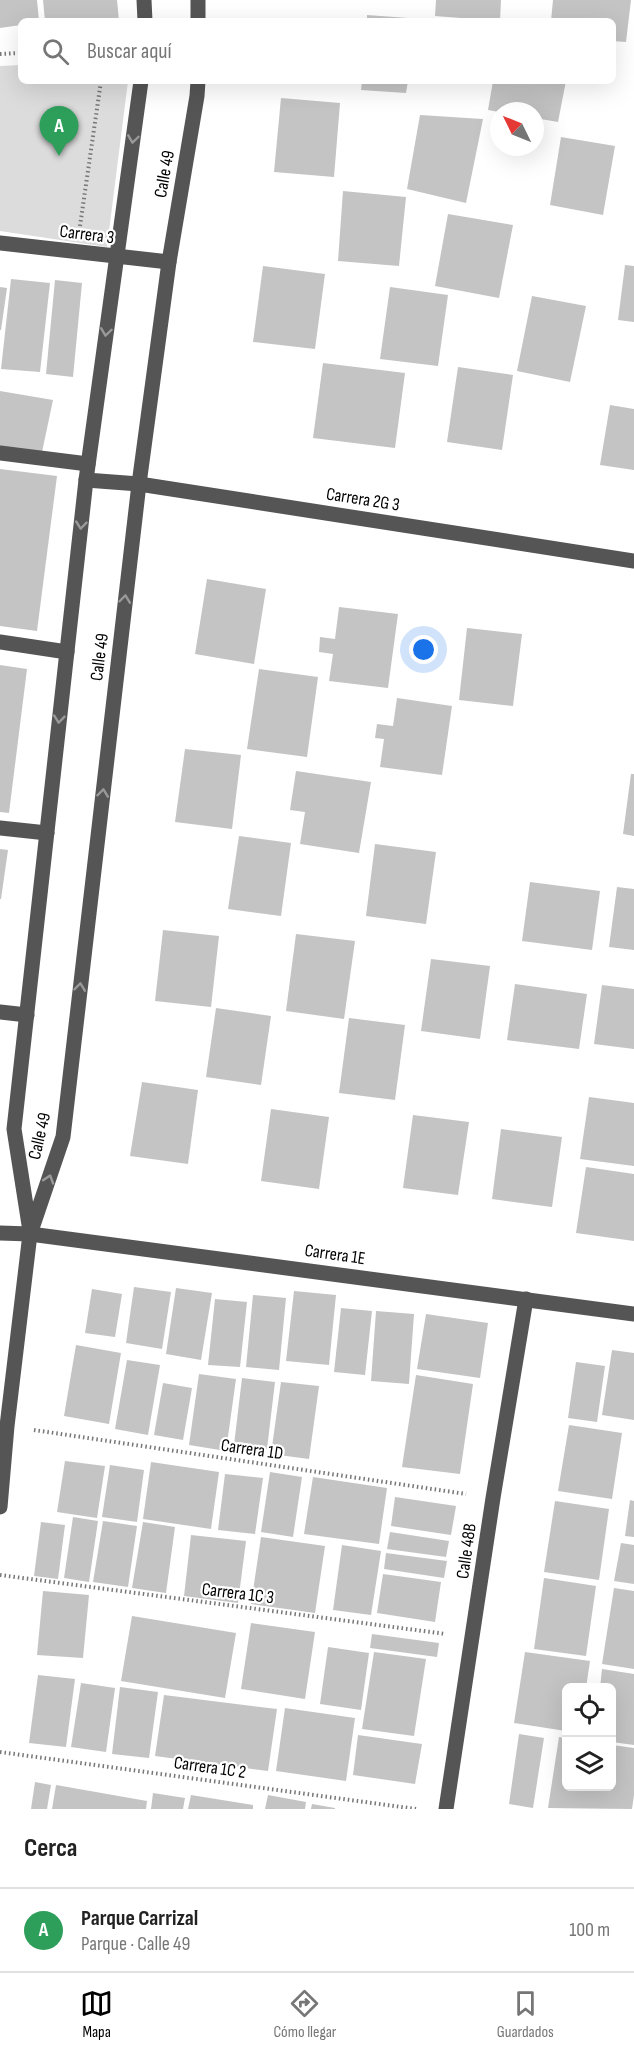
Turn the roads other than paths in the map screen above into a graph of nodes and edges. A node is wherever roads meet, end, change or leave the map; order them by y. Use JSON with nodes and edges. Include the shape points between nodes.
{"nodes":[{"id":1,"x":144,"y":0,"type":"edge"},
{"id":2,"x":198,"y":0,"type":"edge"},
{"id":3,"x":145,"y":18,"type":"edge"},
{"id":4,"x":198,"y":18,"type":"edge"},
{"id":5,"x":141,"y":84,"type":"edge"},
{"id":6,"x":198,"y":84,"type":"edge"},
{"id":7,"x":0,"y":243,"type":"edge"},
{"id":8,"x":117,"y":257,"type":"junction"},
{"id":9,"x":169,"y":262,"type":"junction"},
{"id":10,"x":0,"y":453,"type":"edge"},
{"id":11,"x":88,"y":464,"type":"junction"},
{"id":12,"x":86,"y":480,"type":"junction"},
{"id":13,"x":139,"y":484,"type":"junction"},
{"id":14,"x":634,"y":561,"type":"edge"},
{"id":15,"x":0,"y":642,"type":"edge"},
{"id":16,"x":67,"y":652,"type":"junction"},
{"id":17,"x":0,"y":828,"type":"edge"},
{"id":18,"x":46,"y":833,"type":"junction"},
{"id":19,"x":0,"y":1012,"type":"edge"},
{"id":20,"x":27,"y":1015,"type":"junction"},
{"id":21,"x":0,"y":1233,"type":"edge"},
{"id":22,"x":30,"y":1234,"type":"junction"},
{"id":23,"x":526,"y":1299,"type":"junction"},
{"id":24,"x":634,"y":1314,"type":"edge"},
{"id":25,"x":0,"y":1507,"type":"edge"},
{"id":26,"x":446,"y":1809,"type":"edge"}],
"edges":[{"from":1,"to":3,"type":"street"},
{"from":2,"to":4,"type":"street"},
{"from":5,"to":8,"type":"street","name":"Calle 49","one_way":true},
{"from":6,"to":9,"type":"street","name":"Calle 49"},
{"from":7,"to":8,"type":"street","name":"Carrera 3"},
{"from":8,"to":9,"type":"street","name":"Carrera 3"},
{"from":8,"to":11,"type":"street","name":"Calle 49","one_way":true},
{"from":9,"to":13,"type":"street","name":"Calle 49"},
{"from":10,"to":11,"type":"street"},
{"from":11,"to":12,"type":"street","name":"Calle 49"},
{"from":12,"to":13,"type":"street","name":"Carrera 2G 3"},
{"from":12,"to":16,"type":"street","name":"Calle 49","one_way":true},
{"from":13,"to":14,"type":"street","name":"Carrera 2G 3"},
{"from":22,"to":13,"type":"street","name":"Calle 49","one_way":true,"via":[[63,1137]]},
{"from":15,"to":16,"type":"street"},
{"from":16,"to":18,"type":"street","name":"Calle 49","one_way":true},
{"from":17,"to":18,"type":"street"},
{"from":18,"to":20,"type":"street","name":"Calle 49"},
{"from":19,"to":20,"type":"street"},
{"from":20,"to":22,"type":"street","name":"Calle 49","via":[[14,1129]]},
{"from":21,"to":22,"type":"street","name":"Carrera 1E"},
{"from":22,"to":23,"type":"street","name":"Carrera 1E"},
{"from":22,"to":25,"type":"street","name":"Calle 49"},
{"from":23,"to":24,"type":"street","name":"Carrera 1E"},
{"from":23,"to":26,"type":"street","name":"Calle 48B"}]}
